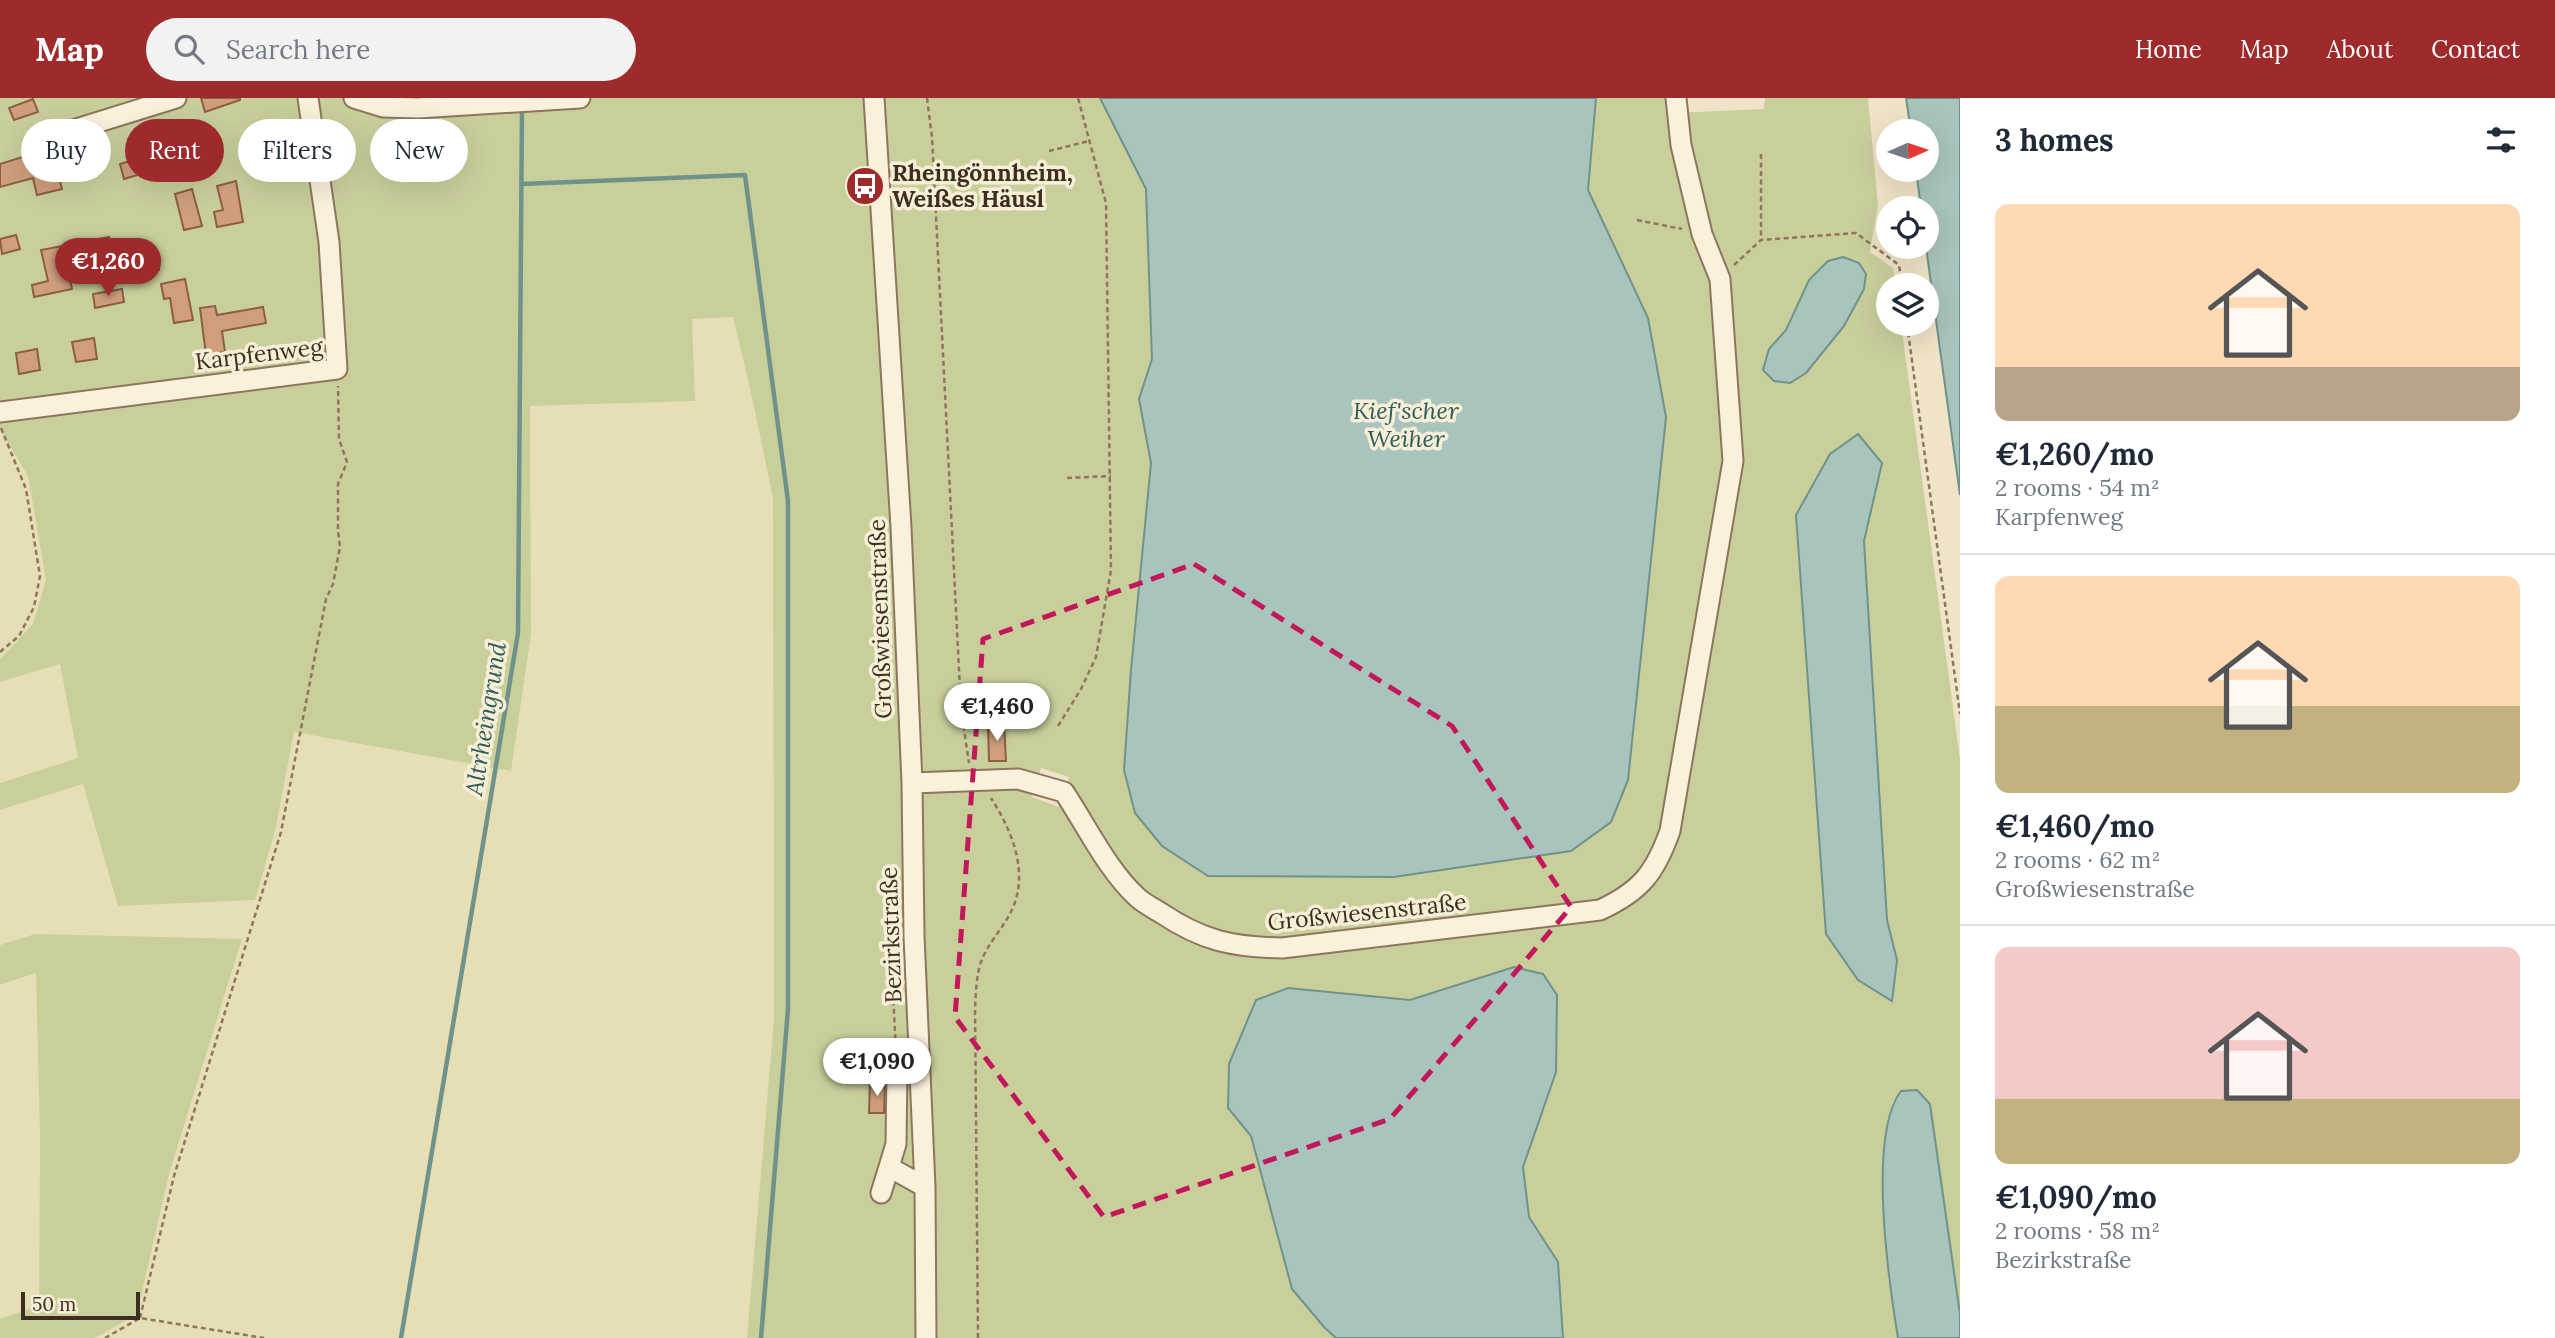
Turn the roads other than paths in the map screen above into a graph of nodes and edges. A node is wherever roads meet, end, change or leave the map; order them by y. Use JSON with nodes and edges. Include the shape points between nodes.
{"nodes":[{"id":1,"x":176,"y":98,"type":"edge"},
{"id":2,"x":308,"y":98,"type":"edge"},
{"id":3,"x":354,"y":98,"type":"edge"},
{"id":4,"x":580,"y":98,"type":"edge"},
{"id":5,"x":874,"y":98,"type":"edge"},
{"id":6,"x":1676,"y":98,"type":"edge"},
{"id":7,"x":108,"y":119,"type":"edge"},
{"id":8,"x":0,"y":412,"type":"edge"},
{"id":9,"x":912,"y":783,"type":"junction"},
{"id":10,"x":897,"y":1070,"type":"road end"},
{"id":11,"x":889,"y":1167,"type":"junction"},
{"id":12,"x":925,"y":1187,"type":"junction"},
{"id":13,"x":881,"y":1193,"type":"dead end"},
{"id":14,"x":926,"y":1338,"type":"edge"}],
"edges":[{"from":1,"to":7,"type":"street"},
{"from":2,"to":8,"type":"street","name":"Karpfenweg","via":[[329,242],[337,369]]},
{"from":3,"to":4,"type":"street","via":[[383,107],[418,108]]},
{"from":5,"to":9,"type":"street","name":"Großwiesenstraße"},
{"from":6,"to":9,"type":"street","name":"Großwiesenstraße","via":[[1681,145],[1702,234],[1720,279],[1733,461],[1670,831],[1660,859],[1643,883],[1623,900],[1600,910],[1282,948],[1246,947],[1208,939],[1139,898],[1118,875],[1064,792],[1018,779]]},
{"from":9,"to":12,"type":"street","name":"Bezirkstraße"},
{"from":10,"to":11,"type":"street","via":[[896,1144]]},
{"from":11,"to":12,"type":"street"},
{"from":11,"to":13,"type":"street"},
{"from":12,"to":14,"type":"street","name":"Bezirkstraße"}]}
